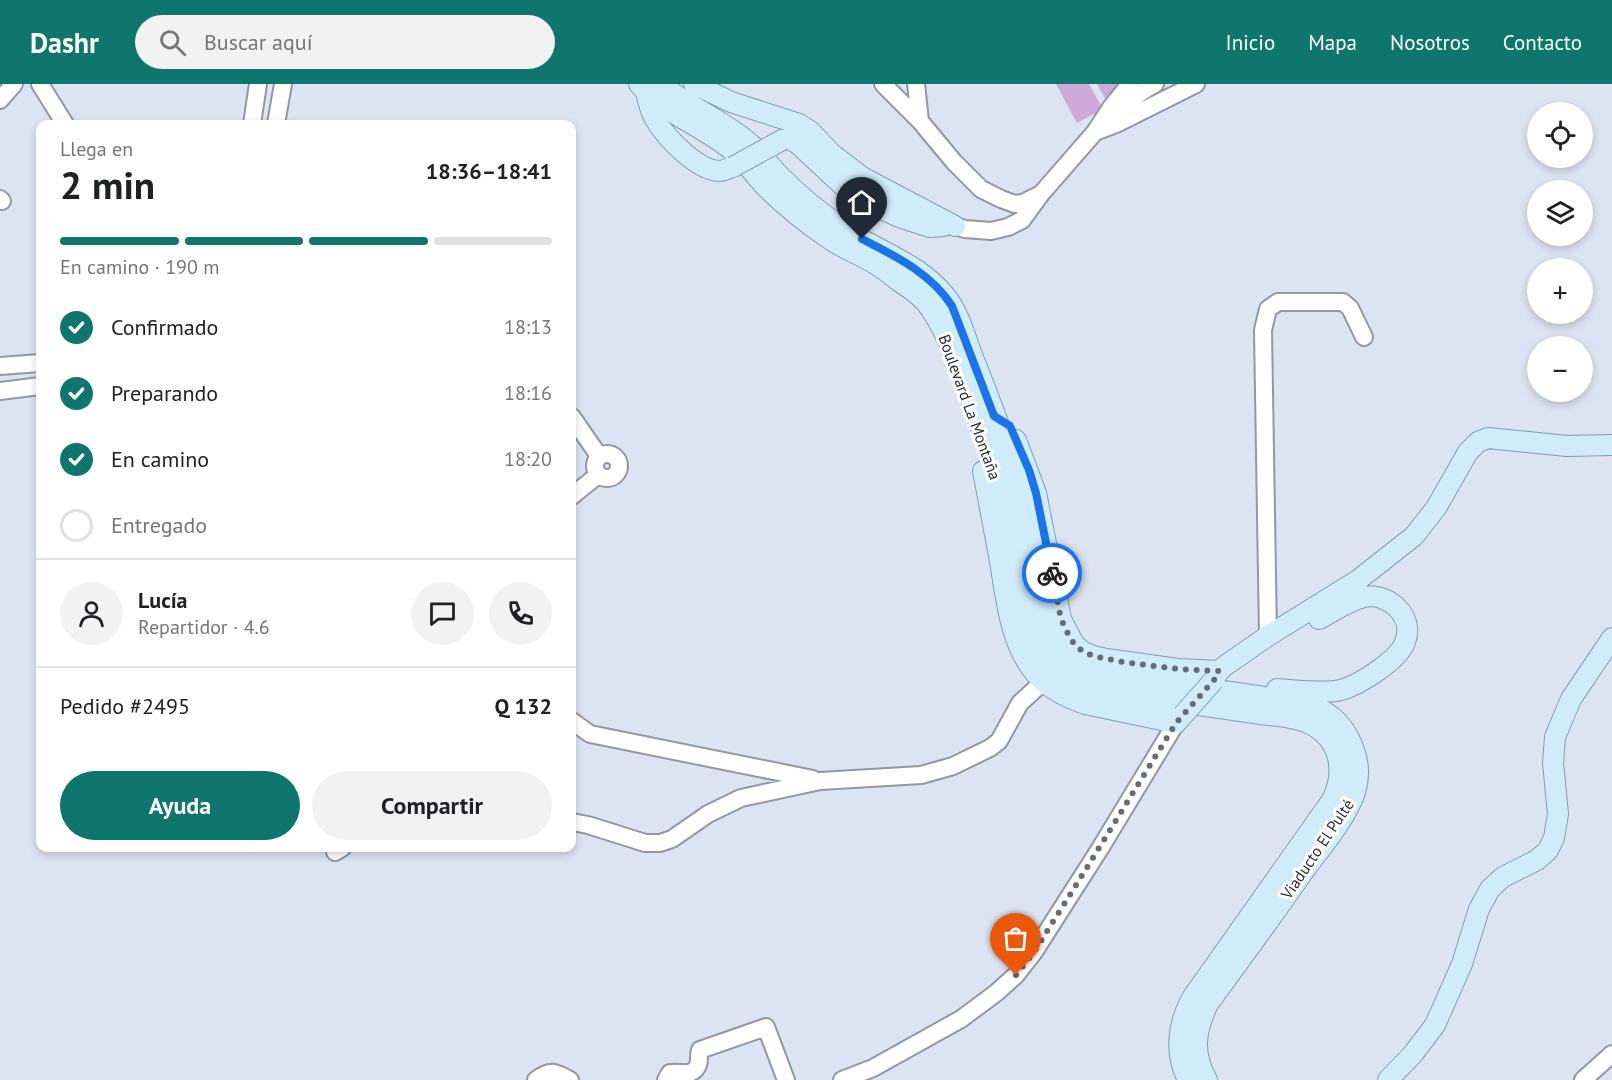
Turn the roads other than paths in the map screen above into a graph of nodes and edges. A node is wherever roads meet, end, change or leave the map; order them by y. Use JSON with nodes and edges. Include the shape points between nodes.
{"nodes":[{"id":1,"x":14,"y":84,"type":"edge"},
{"id":2,"x":40,"y":84,"type":"edge"},
{"id":3,"x":258,"y":84,"type":"edge"},
{"id":4,"x":283,"y":84,"type":"edge"},
{"id":5,"x":694,"y":84,"type":"edge"},
{"id":6,"x":883,"y":84,"type":"edge"},
{"id":7,"x":916,"y":84,"type":"edge"},
{"id":8,"x":1130,"y":84,"type":"edge"},
{"id":9,"x":1155,"y":84,"type":"edge"},
{"id":10,"x":1197,"y":84,"type":"edge"},
{"id":11,"x":649,"y":87,"type":"edge"},
{"id":12,"x":0,"y":100,"type":"edge"},
{"id":13,"x":62,"y":120,"type":"edge"},
{"id":14,"x":253,"y":120,"type":"edge"},
{"id":15,"x":277,"y":120,"type":"edge"},
{"id":16,"x":920,"y":121,"type":"junction"},
{"id":17,"x":1116,"y":124,"type":"junction"},
{"id":18,"x":1095,"y":132,"type":"junction"},
{"id":19,"x":1041,"y":194,"type":"junction"},
{"id":20,"x":955,"y":226,"type":"junction"},
{"id":21,"x":1364,"y":337,"type":"dead end"},
{"id":22,"x":36,"y":363,"type":"edge"},
{"id":23,"x":0,"y":366,"type":"edge"},
{"id":24,"x":36,"y":386,"type":"edge"},
{"id":25,"x":0,"y":391,"type":"edge"},
{"id":26,"x":994,"y":416,"type":"junction"},
{"id":27,"x":576,"y":423,"type":"edge"},
{"id":28,"x":985,"y":438,"type":"junction"},
{"id":29,"x":1612,"y":445,"type":"edge"},
{"id":30,"x":576,"y":493,"type":"edge"},
{"id":31,"x":1268,"y":636,"type":"junction"},
{"id":32,"x":1612,"y":638,"type":"edge"},
{"id":33,"x":1216,"y":676,"type":"junction"},
{"id":34,"x":1043,"y":682,"type":"junction"},
{"id":35,"x":1245,"y":694,"type":"junction"},
{"id":36,"x":1179,"y":706,"type":"junction"},
{"id":37,"x":576,"y":724,"type":"edge"},
{"id":38,"x":820,"y":780,"type":"junction"},
{"id":39,"x":576,"y":823,"type":"edge"},
{"id":40,"x":1612,"y":1053,"type":"edge"},
{"id":41,"x":536,"y":1080,"type":"edge"},
{"id":42,"x":570,"y":1080,"type":"edge"},
{"id":43,"x":666,"y":1080,"type":"edge"},
{"id":44,"x":786,"y":1080,"type":"edge"},
{"id":45,"x":842,"y":1080,"type":"edge"},
{"id":46,"x":1188,"y":1080,"type":"edge"},
{"id":47,"x":1207,"y":1080,"type":"edge"},
{"id":48,"x":1388,"y":1080,"type":"edge"},
{"id":49,"x":1583,"y":1080,"type":"edge"}],
"edges":[{"from":1,"to":12,"type":"street"},
{"from":2,"to":13,"type":"street"},
{"from":3,"to":14,"type":"street"},
{"from":4,"to":15,"type":"street"},
{"from":5,"to":20,"type":"main road","via":[[731,102],[799,124],[862,177]]},
{"from":6,"to":16,"type":"street"},
{"from":7,"to":16,"type":"street"},
{"from":8,"to":18,"type":"street"},
{"from":9,"to":17,"type":"street","via":[[1131,101]]},
{"from":10,"to":17,"type":"street"},
{"from":11,"to":20,"type":"main road","bridge":true,"via":[[654,118],[683,152],[705,167],[722,171],[789,139],[846,190],[870,205],[930,227]]},
{"from":11,"to":26,"type":"main road","name":"Boulevard La Montaña","via":[[686,102],[740,136],[809,203],[847,231],[912,266],[938,288],[955,312]]},
{"from":11,"to":28,"type":"main road","name":"Boulevard La Montaña","via":[[682,120],[734,152],[800,218],[918,294],[943,331]]},
{"from":16,"to":19,"type":"street","via":[[981,189],[1015,204]]},
{"from":17,"to":18,"type":"street"},
{"from":18,"to":19,"type":"street"},
{"from":19,"to":20,"type":"street","via":[[1022,220],[1008,227],[991,231]]},
{"from":21,"to":31,"type":"street","via":[[1343,302],[1278,302],[1268,309],[1263,330]]},
{"from":22,"to":23,"type":"street"},
{"from":24,"to":25,"type":"street"},
{"from":26,"to":33,"type":"main road","via":[[1010,426],[1036,493],[1061,619],[1074,644],[1106,659]]},
{"from":26,"to":36,"type":"main road","name":"Boulevard La Montaña","via":[[1017,482],[1045,618],[1057,647],[1081,669]]},
{"from":27,"to":30,"type":"street","via":[[599,456],[594,463],[598,475]]},
{"from":28,"to":34,"type":"main road","via":[[981,463],[1010,612],[1019,647]]},
{"from":28,"to":36,"type":"main road","name":"Boulevard La Montaña","via":[[1013,543],[1028,626],[1045,660],[1078,686]]},
{"from":29,"to":31,"type":"main road","via":[[1568,446],[1488,438],[1478,442],[1414,536],[1358,580]]},
{"from":31,"to":33,"type":"main road"},
{"from":32,"to":48,"type":"main road","via":[[1570,699],[1555,737],[1553,763],[1558,814],[1554,838],[1537,860],[1503,877],[1490,889],[1435,1025]]},
{"from":33,"to":35,"type":"main road","via":[[1229,673],[1365,597],[1383,598],[1403,614],[1407,633],[1401,649],[1388,663],[1357,683],[1334,691],[1259,688]]},
{"from":33,"to":36,"type":"main road","bridge":true},
{"from":34,"to":36,"type":"main road","via":[[1085,704],[1159,718]]},
{"from":34,"to":38,"type":"street","via":[[1020,703],[999,741],[953,766],[921,775]]},
{"from":35,"to":36,"type":"main road","name":"Viaducto El Pulté"},
{"from":35,"to":47,"type":"main road","name":"Viaducto El Pulté","via":[[1308,705],[1336,721],[1354,749],[1357,783],[1351,802],[1327,839],[1208,1004],[1197,1040],[1198,1058]]},
{"from":36,"to":45,"type":"street","via":[[1095,856],[1016,975],[961,1019],[873,1068]]},
{"from":36,"to":46,"type":"main road","name":"Viaducto El Pulté","via":[[1281,717],[1312,725],[1335,748],[1341,773],[1332,800],[1186,1008],[1179,1049]]},
{"from":37,"to":38,"type":"street","via":[[590,734]]},
{"from":38,"to":39,"type":"street","via":[[741,798],[660,843],[645,843]]},
{"from":40,"to":49,"type":"street"},
{"from":41,"to":42,"type":"street","via":[[556,1072]]},
{"from":43,"to":44,"type":"street","via":[[670,1073],[687,1074],[695,1070],[700,1050],[766,1027]]}]}
